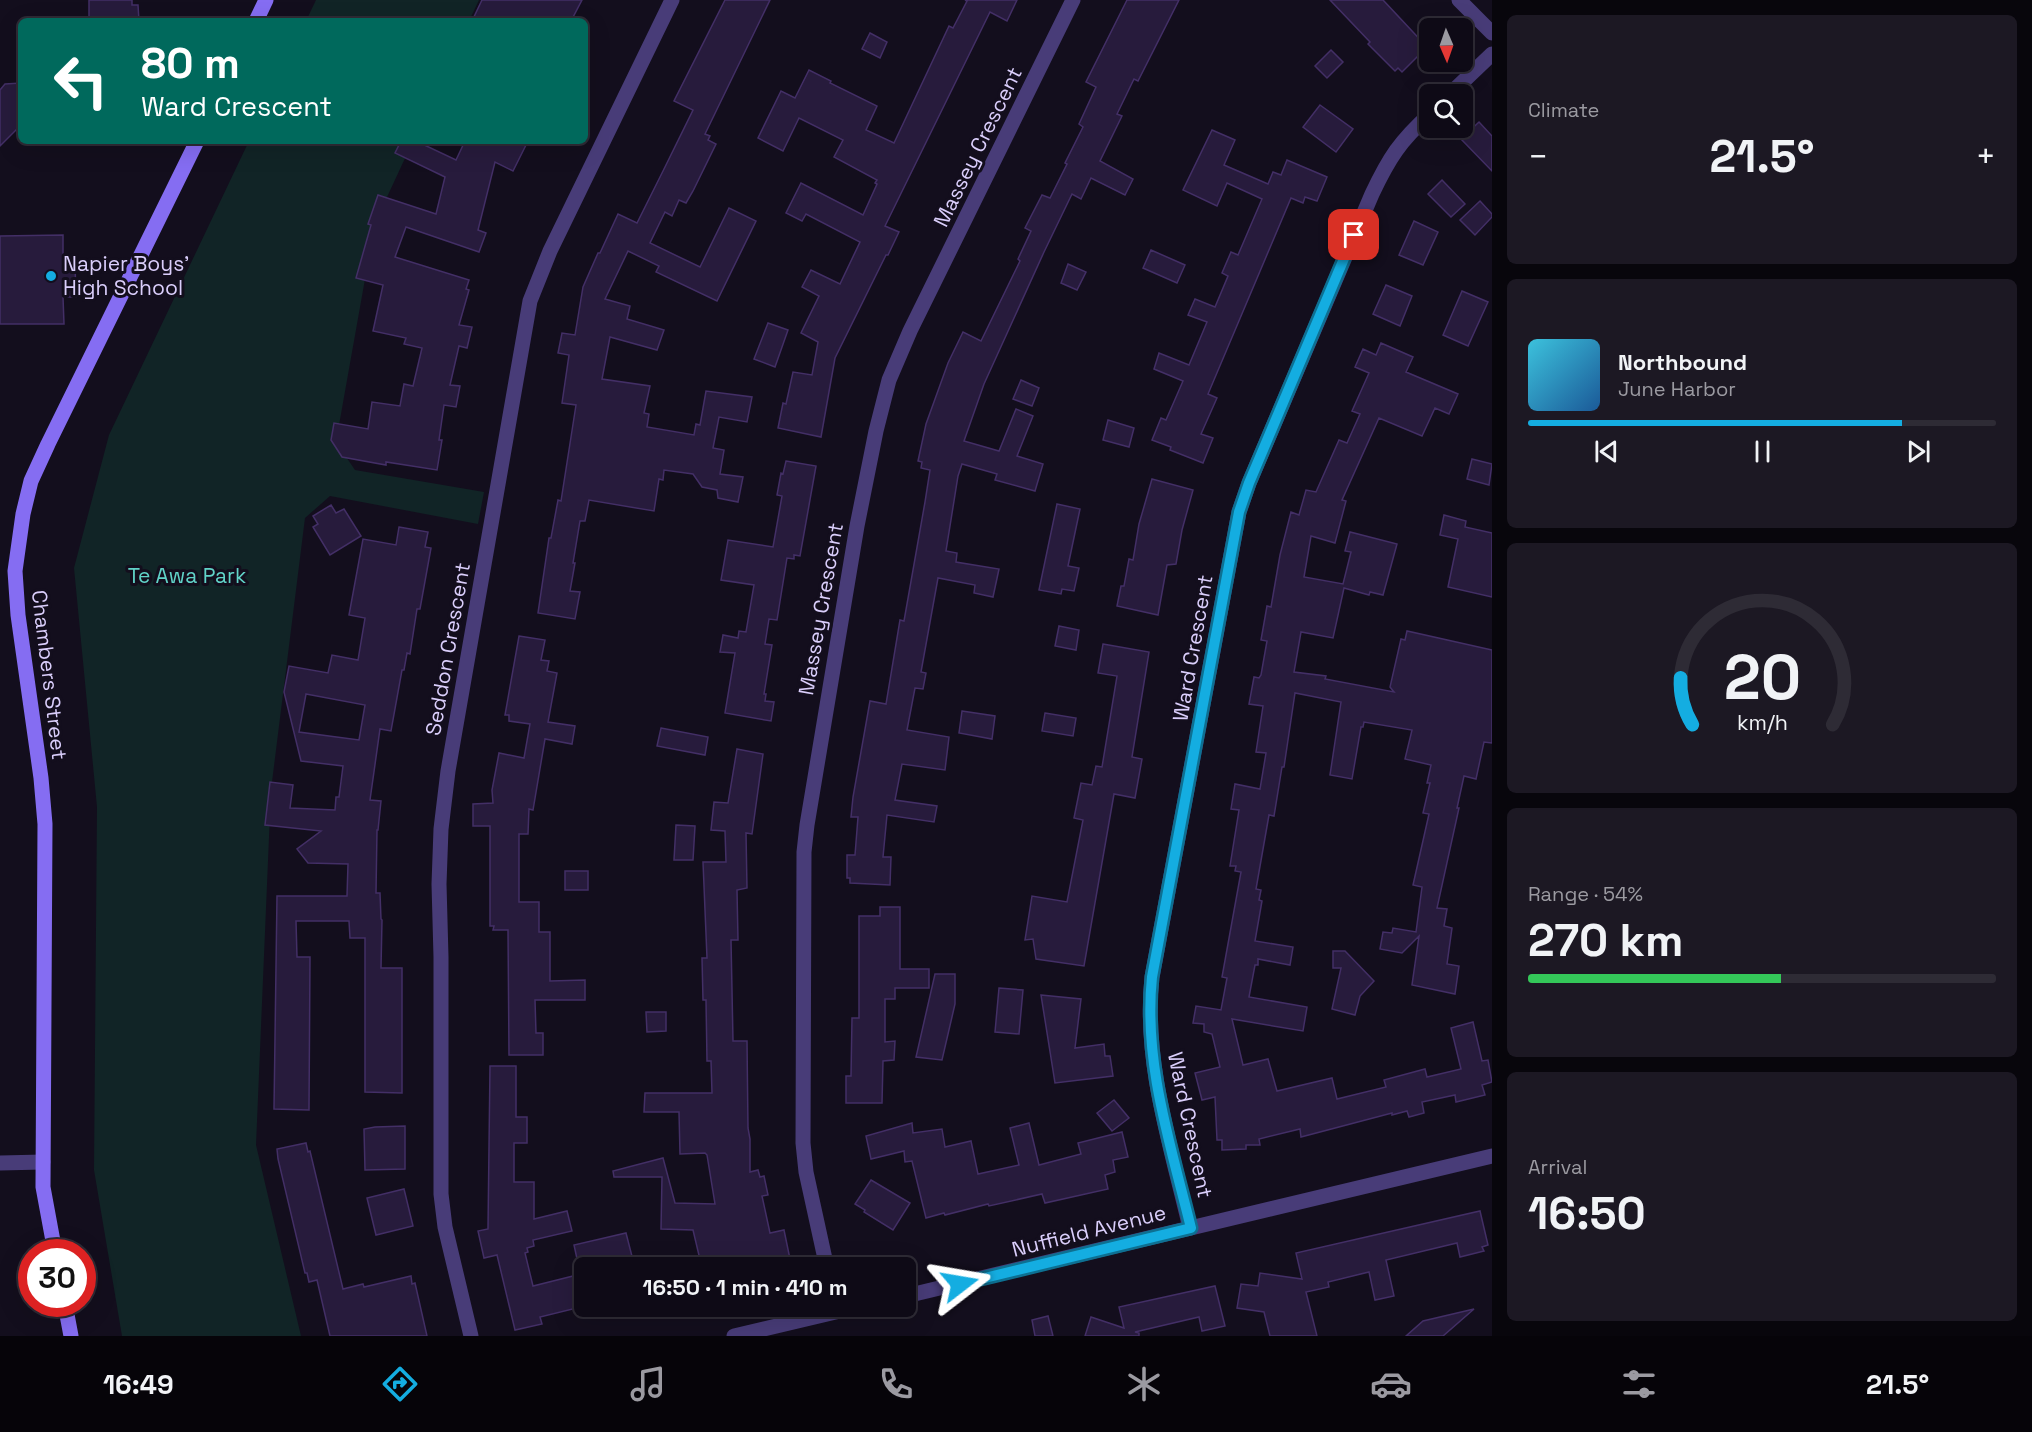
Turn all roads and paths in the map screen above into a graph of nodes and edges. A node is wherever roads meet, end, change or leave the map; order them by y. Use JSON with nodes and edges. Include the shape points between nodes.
{"nodes":[{"id":1,"x":266,"y":0,"type":"edge"},
{"id":2,"x":672,"y":0,"type":"edge"},
{"id":3,"x":1073,"y":0,"type":"edge"},
{"id":4,"x":1459,"y":0,"type":"edge"},
{"id":5,"x":257,"y":18,"type":"edge"},
{"id":6,"x":1492,"y":33,"type":"edge"},
{"id":7,"x":1492,"y":54,"type":"edge"},
{"id":8,"x":1460,"y":84,"type":"edge"},
{"id":9,"x":1419,"y":124,"type":"edge"},
{"id":10,"x":196,"y":144,"type":"edge"},
{"id":11,"x":1492,"y":1156,"type":"edge"},
{"id":12,"x":43,"y":1162,"type":"junction"},
{"id":13,"x":0,"y":1163,"type":"edge"},
{"id":14,"x":1191,"y":1228,"type":"junction"},
{"id":15,"x":53,"y":1239,"type":"edge"},
{"id":16,"x":825,"y":1257,"type":"edge"},
{"id":17,"x":916,"y":1294,"type":"edge"},
{"id":18,"x":67,"y":1317,"type":"edge"},
{"id":19,"x":806,"y":1317,"type":"edge"},
{"id":20,"x":71,"y":1336,"type":"edge"},
{"id":21,"x":471,"y":1336,"type":"edge"},
{"id":22,"x":734,"y":1336,"type":"edge"}],
"edges":[{"from":1,"to":5,"type":"main road"},
{"from":2,"to":21,"type":"street","name":"Seddon Crescent","via":[[554,241],[530,301],[448,771],[439,884],[441,1194]]},
{"from":3,"to":16,"type":"street","name":"Massey Crescent","via":[[889,380],[857,526],[804,852],[803,1143]]},
{"from":4,"to":6,"type":"street"},
{"from":7,"to":8,"type":"street"},
{"from":9,"to":14,"type":"street","name":"Ward Crescent","via":[[1388,161],[1372,194],[1249,483],[1235,529],[1150,995],[1157,1086]]},
{"from":10,"to":12,"type":"main road","name":"Chambers Street","via":[[31,481],[17,546],[15,571],[22,648],[45,824]]},
{"from":11,"to":14,"type":"street","name":"Nuffield Avenue"},
{"from":12,"to":13,"type":"street"},
{"from":12,"to":15,"type":"main road","name":"Chambers Street","via":[[43,1187]]},
{"from":14,"to":17,"type":"street","name":"Nuffield Avenue"},
{"from":18,"to":20,"type":"main road"},
{"from":19,"to":22,"type":"street"}]}
